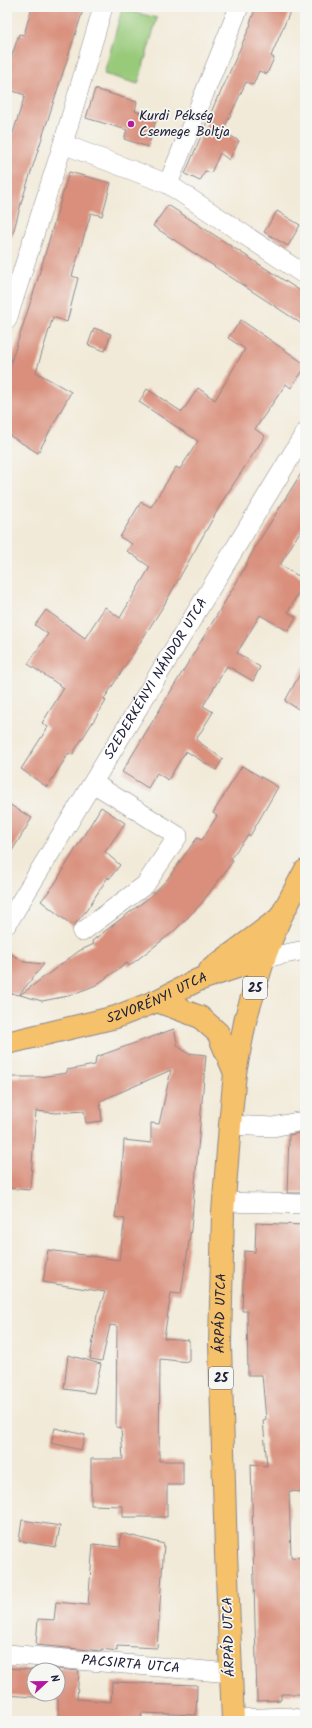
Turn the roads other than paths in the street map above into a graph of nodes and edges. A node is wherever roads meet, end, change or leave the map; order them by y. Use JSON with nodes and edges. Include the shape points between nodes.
{"nodes":[{"id":1,"x":103,"y":7,"type":"edge"},
{"id":2,"x":239,"y":7,"type":"edge"},
{"id":3,"x":63,"y":144,"type":"junction"},
{"id":4,"x":168,"y":184,"type":"junction"},
{"id":5,"x":305,"y":275,"type":"edge"},
{"id":6,"x":7,"y":320,"type":"edge"},
{"id":7,"x":305,"y":433,"type":"edge"},
{"id":8,"x":93,"y":783,"type":"junction"},
{"id":9,"x":305,"y":871,"type":"edge"},
{"id":10,"x":280,"y":918,"type":"junction"},
{"id":11,"x":7,"y":924,"type":"edge"},
{"id":12,"x":82,"y":932,"type":"dead end"},
{"id":13,"x":305,"y":950,"type":"edge"},
{"id":14,"x":264,"y":958,"type":"junction"},
{"id":15,"x":198,"y":980,"type":"junction"},
{"id":16,"x":157,"y":1001,"type":"junction"},
{"id":17,"x":11,"y":1039,"type":"edge"},
{"id":18,"x":236,"y":1073,"type":"junction"},
{"id":19,"x":297,"y":1122,"type":"dead end"},
{"id":20,"x":230,"y":1125,"type":"junction"},
{"id":21,"x":224,"y":1202,"type":"junction"},
{"id":22,"x":305,"y":1204,"type":"edge"},
{"id":23,"x":7,"y":1654,"type":"edge"},
{"id":24,"x":231,"y":1673,"type":"junction"},
{"id":25,"x":233,"y":1720,"type":"edge"},
{"id":26,"x":305,"y":1720,"type":"edge"}],
"edges":[{"from":1,"to":3,"type":"street"},
{"from":2,"to":4,"type":"street"},
{"from":3,"to":4,"type":"street"},
{"from":3,"to":6,"type":"street"},
{"from":4,"to":5,"type":"street"},
{"from":7,"to":8,"type":"street","name":"SZEDERKÉNYI NÁNDOR UTCA"},
{"from":8,"to":11,"type":"street","name":"SZEDERKÉNYI NÁNDOR UTCA"},
{"from":8,"to":12,"type":"street","via":[[178,836],[145,885]]},
{"from":9,"to":10,"type":"main road","number":"25"},
{"from":10,"to":14,"type":"main road","number":"25"},
{"from":10,"to":15,"type":"main road"},
{"from":13,"to":14,"type":"street","name":"SZVORÉNYI UTCA"},
{"from":14,"to":15,"type":"main road","name":"SZVORÉNYI UTCA"},
{"from":14,"to":18,"type":"main road","name":"ÁRPÁD UTCA","number":"25","via":[[246,1017]]},
{"from":15,"to":16,"type":"main road","name":"SZVORÉNYI UTCA"},
{"from":16,"to":17,"type":"main road","name":"SZVORÉNYI UTCA","via":[[116,1017]]},
{"from":16,"to":18,"type":"main road","via":[[200,1016],[218,1032]]},
{"from":18,"to":20,"type":"main road","name":"ÁRPÁD UTCA","number":"25"},
{"from":19,"to":20,"type":"street","via":[[273,1127]]},
{"from":20,"to":21,"type":"main road","name":"ÁRPÁD UTCA","number":"25"},
{"from":21,"to":22,"type":"street"},
{"from":21,"to":24,"type":"main road","name":"ÁRPÁD UTCA","number":"25","via":[[220,1344]]},
{"from":23,"to":24,"type":"street","name":"PACSIRTA UTCA"},
{"from":24,"to":25,"type":"main road","name":"ÁRPÁD UTCA","number":"25"},
{"from":25,"to":26,"type":"street","via":[[288,1717]]}]}
